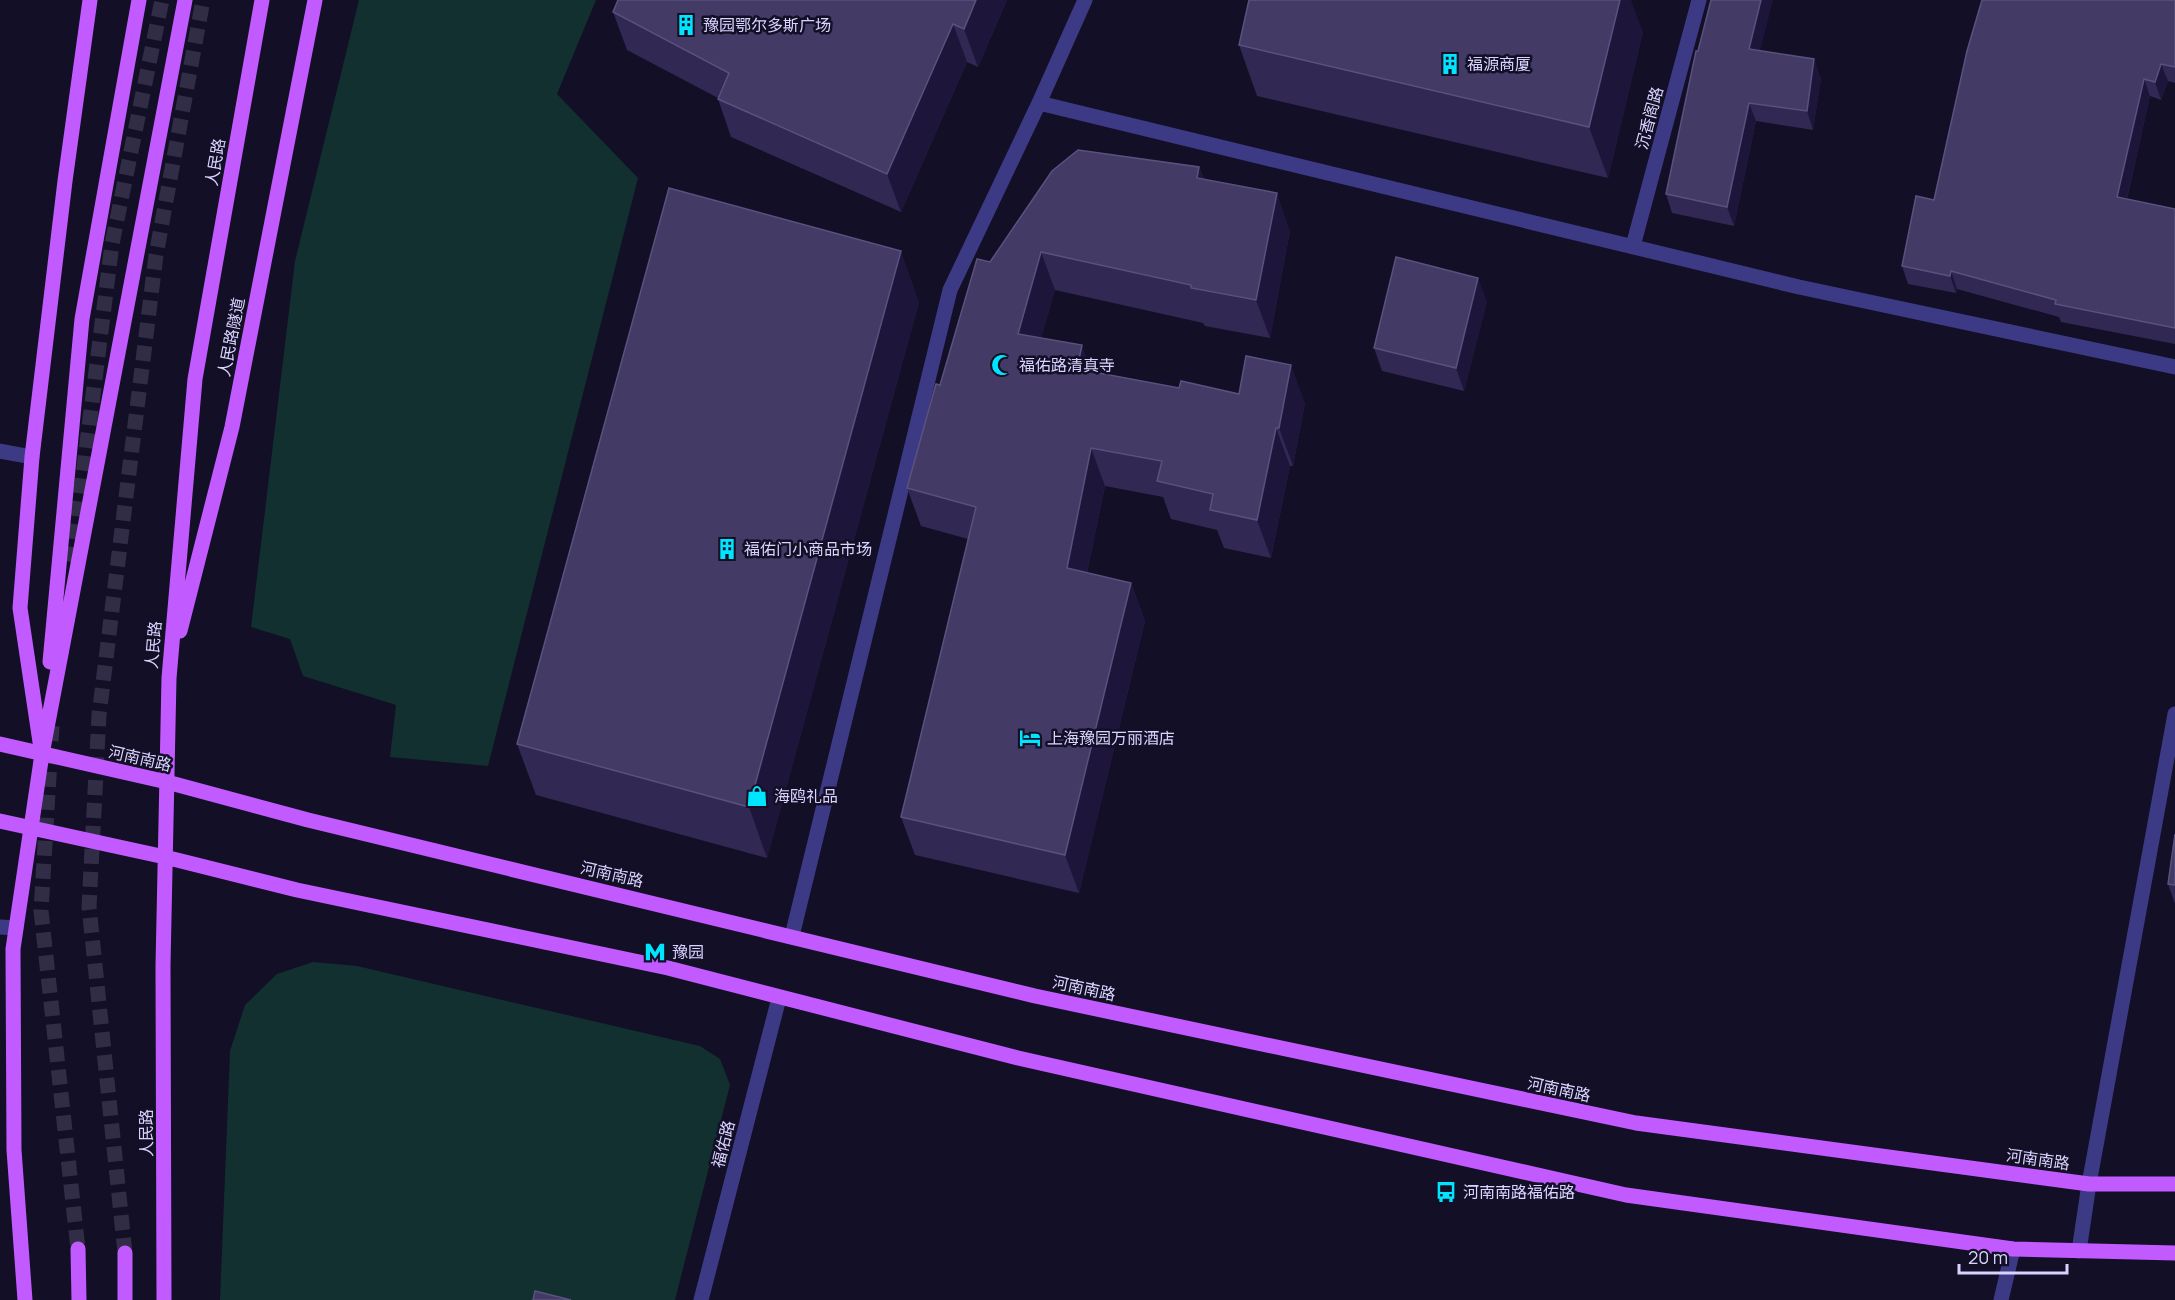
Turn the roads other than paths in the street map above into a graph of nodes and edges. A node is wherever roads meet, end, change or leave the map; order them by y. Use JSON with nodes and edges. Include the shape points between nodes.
{"nodes":[{"id":1,"x":90,"y":0,"type":"edge"},
{"id":2,"x":139,"y":0,"type":"edge"},
{"id":3,"x":185,"y":0,"type":"edge"},
{"id":4,"x":262,"y":0,"type":"edge"},
{"id":5,"x":315,"y":0,"type":"edge"},
{"id":6,"x":1085,"y":0,"type":"edge"},
{"id":7,"x":1699,"y":0,"type":"edge"},
{"id":8,"x":1039,"y":103,"type":"junction"},
{"id":9,"x":1633,"y":246,"type":"junction"},
{"id":10,"x":2175,"y":367,"type":"edge"},
{"id":11,"x":0,"y":451,"type":"edge"},
{"id":12,"x":32,"y":457,"type":"junction"},
{"id":13,"x":169,"y":678,"type":"junction"},
{"id":14,"x":2175,"y":714,"type":"edge"},
{"id":15,"x":0,"y":744,"type":"edge"},
{"id":16,"x":42,"y":754,"type":"junction"},
{"id":17,"x":167,"y":782,"type":"junction"},
{"id":18,"x":0,"y":821,"type":"edge"},
{"id":19,"x":30,"y":828,"type":"junction"},
{"id":20,"x":165,"y":857,"type":"junction"},
{"id":21,"x":8,"y":927,"type":"edge"},
{"id":22,"x":792,"y":936,"type":"junction"},
{"id":23,"x":779,"y":998,"type":"junction"},
{"id":24,"x":2089,"y":1184,"type":"junction"},
{"id":25,"x":2175,"y":1184,"type":"edge"},
{"id":26,"x":78,"y":1249,"type":"tunnel mouth"},
{"id":27,"x":2013,"y":1249,"type":"junction"},
{"id":28,"x":2079,"y":1251,"type":"junction"},
{"id":29,"x":124,"y":1253,"type":"tunnel mouth"},
{"id":30,"x":2175,"y":1253,"type":"edge"},
{"id":31,"x":26,"y":1300,"type":"edge"},
{"id":32,"x":80,"y":1300,"type":"edge"},
{"id":33,"x":125,"y":1300,"type":"edge"},
{"id":34,"x":164,"y":1300,"type":"edge"},
{"id":35,"x":701,"y":1300,"type":"edge"},
{"id":36,"x":2001,"y":1300,"type":"edge"}],
"edges":[{"from":1,"to":12,"type":"main road"},
{"from":2,"to":16,"type":"main road","via":[[82,319]]},
{"from":3,"to":16,"type":"main road"},
{"from":4,"to":13,"type":"main road","name":"人民路","via":[[195,379]]},
{"from":5,"to":13,"type":"main road","name":"人民路隧道","via":[[232,427]]},
{"from":6,"to":8,"type":"street"},
{"from":7,"to":9,"type":"street","name":"沉香阁路"},
{"from":8,"to":9,"type":"street"},
{"from":8,"to":22,"type":"street","via":[[950,290]]},
{"from":9,"to":10,"type":"street","via":[[1799,287]]},
{"from":11,"to":12,"type":"street"},
{"from":12,"to":16,"type":"main road","via":[[20,608]]},
{"from":13,"to":17,"type":"main road","name":"人民路"},
{"from":14,"to":24,"type":"street"},
{"from":15,"to":16,"type":"main road","name":"河南南路"},
{"from":16,"to":17,"type":"main road","name":"河南南路"},
{"from":16,"to":19,"type":"main road"},
{"from":17,"to":20,"type":"main road","name":"人民路"},
{"from":17,"to":22,"type":"main road","name":"河南南路","via":[[308,820]]},
{"from":18,"to":19,"type":"main road"},
{"from":19,"to":20,"type":"main road"},
{"from":19,"to":21,"type":"main road"},
{"from":20,"to":23,"type":"main road","via":[[297,890],[668,968]]},
{"from":20,"to":34,"type":"main road","name":"人民路"},
{"from":21,"to":31,"type":"main road","via":[[12,949],[14,1150]]},
{"from":22,"to":24,"type":"main road","name":"河南南路","via":[[1046,999],[1636,1123]]},
{"from":23,"to":27,"type":"main road","via":[[1018,1058],[1626,1195]]},
{"from":23,"to":35,"type":"street","name":"福佑路"},
{"from":24,"to":25,"type":"main road","name":"河南南路"},
{"from":24,"to":28,"type":"street"},
{"from":26,"to":32,"type":"main road"},
{"from":27,"to":28,"type":"main road"},
{"from":27,"to":36,"type":"street"},
{"from":28,"to":30,"type":"main road"},
{"from":29,"to":33,"type":"main road"}]}
